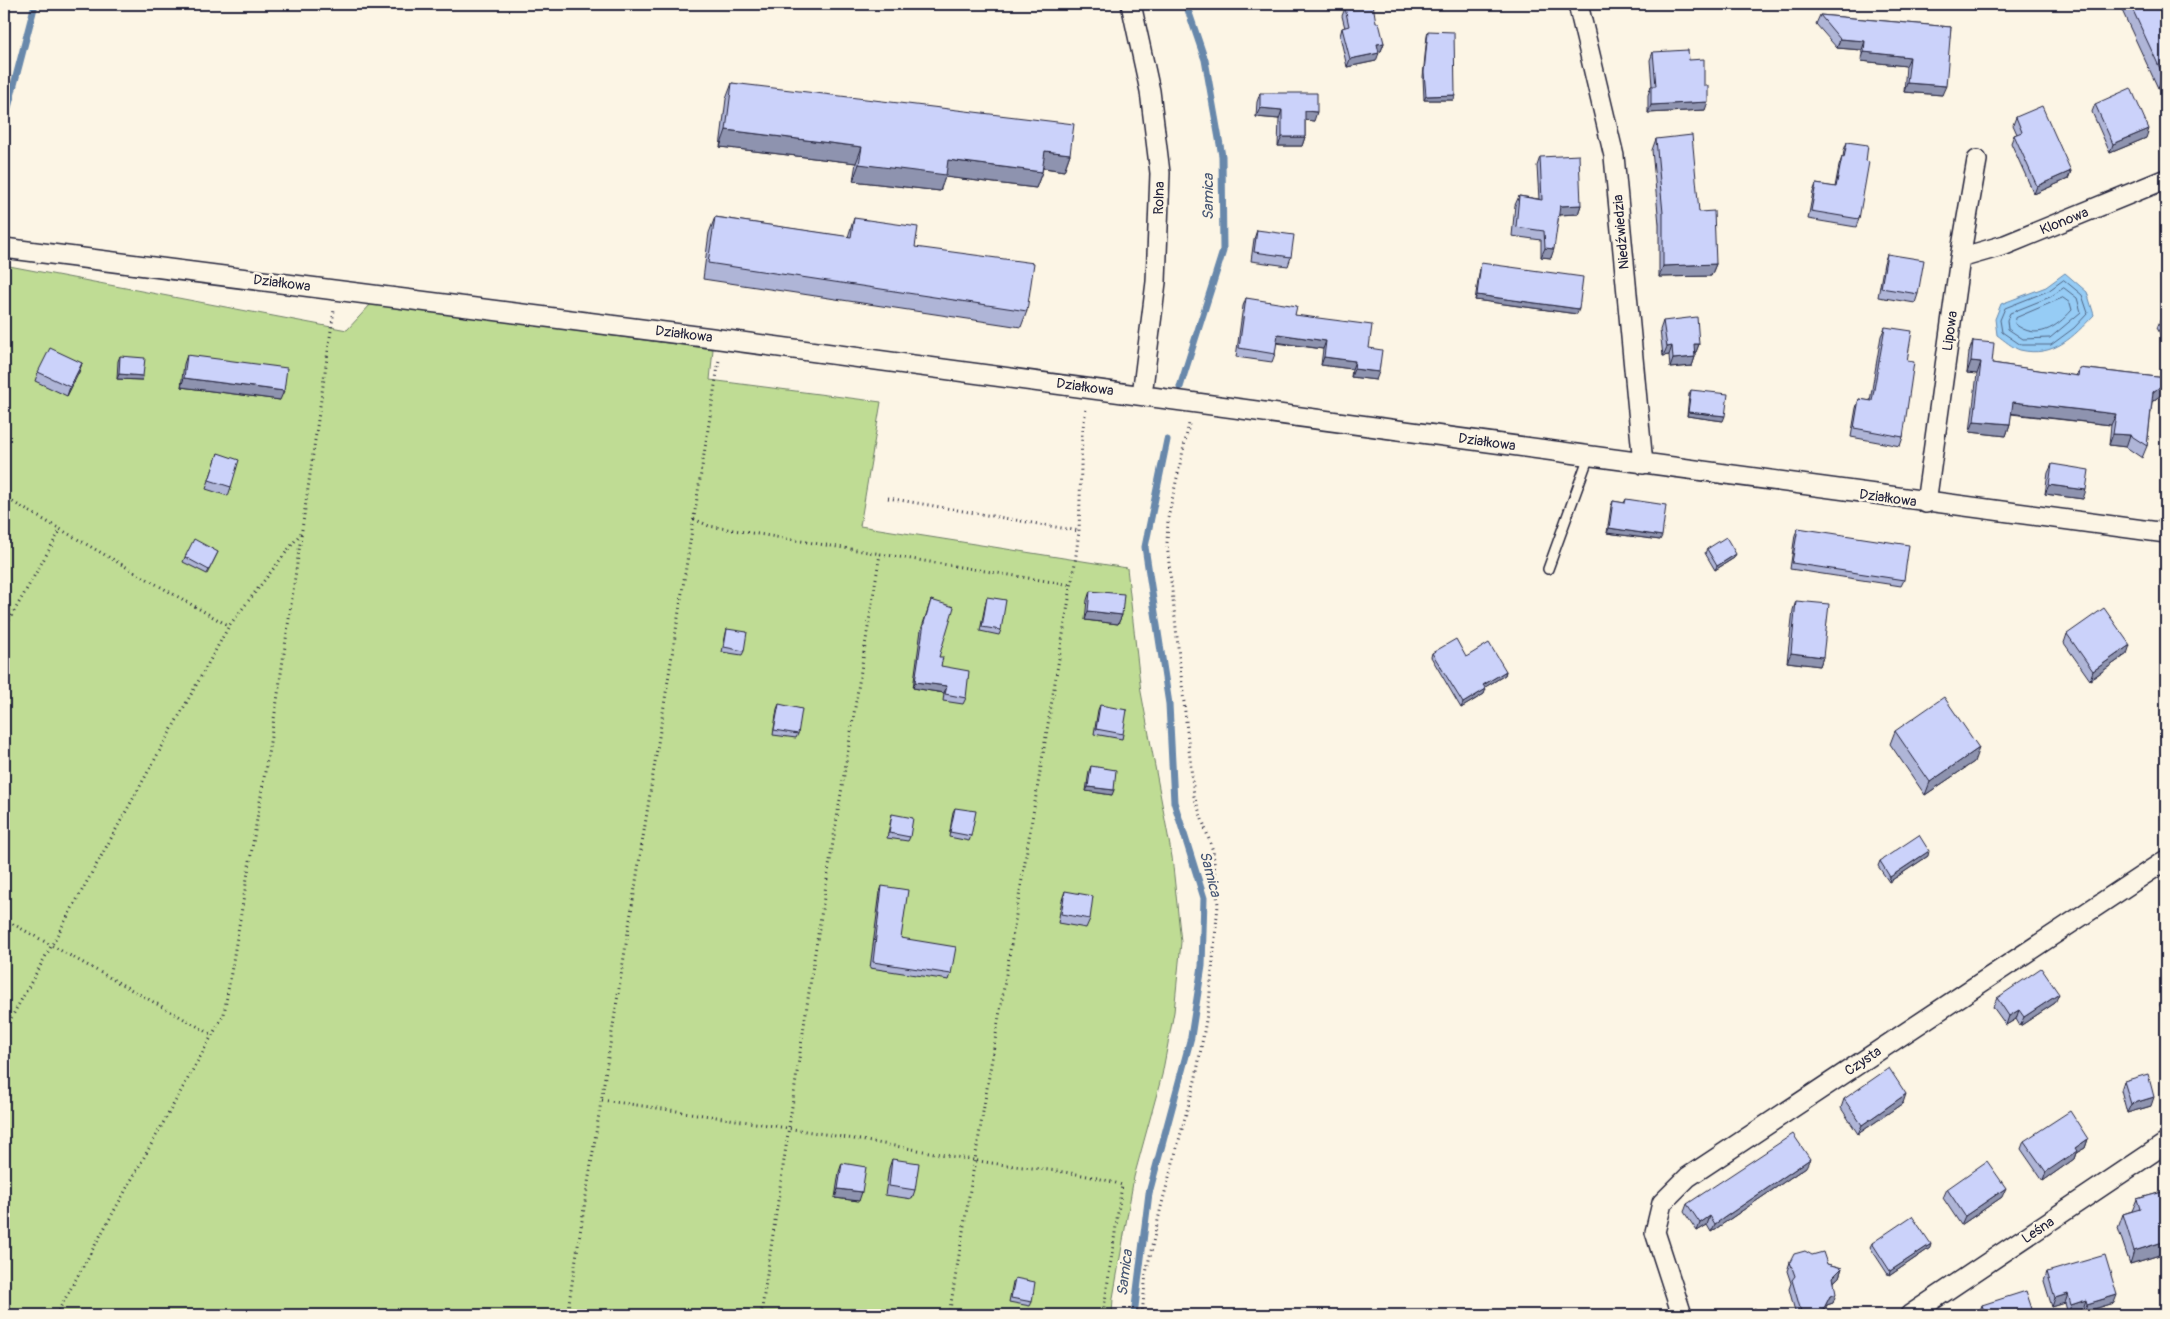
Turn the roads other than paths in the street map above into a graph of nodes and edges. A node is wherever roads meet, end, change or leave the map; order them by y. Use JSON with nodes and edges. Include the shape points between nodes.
{"nodes":[{"id":1,"x":1131,"y":4,"type":"edge"},
{"id":2,"x":1578,"y":4,"type":"edge"},
{"id":3,"x":1977,"y":160,"type":"dead end"},
{"id":4,"x":2166,"y":179,"type":"edge"},
{"id":5,"x":4,"y":248,"type":"edge"},
{"id":6,"x":1960,"y":258,"type":"junction"},
{"id":7,"x":1142,"y":395,"type":"junction"},
{"id":8,"x":1590,"y":456,"type":"junction"},
{"id":9,"x":1643,"y":464,"type":"junction"},
{"id":10,"x":1926,"y":503,"type":"junction"},
{"id":11,"x":2166,"y":534,"type":"edge"},
{"id":12,"x":1548,"y":570,"type":"dead end"},
{"id":13,"x":2166,"y":860,"type":"edge"},
{"id":14,"x":2166,"y":1143,"type":"edge"},
{"id":15,"x":1682,"y":1315,"type":"edge"},
{"id":16,"x":1910,"y":1315,"type":"edge"}],
"edges":[{"from":1,"to":7,"type":"street","name":"Rolna","via":[[1150,90],[1160,173],[1156,282]]},
{"from":2,"to":9,"type":"street","name":"Niedźwiedzia","via":[[1614,156]]},
{"from":3,"to":6,"type":"street","name":"Lipowa"},
{"from":4,"to":6,"type":"street","name":"Klonowa","via":[[2005,245]]},
{"from":5,"to":7,"type":"street","name":"Działkowa"},
{"from":6,"to":10,"type":"street","name":"Lipowa"},
{"from":7,"to":8,"type":"street","name":"Działkowa"},
{"from":8,"to":9,"type":"street","name":"Działkowa"},
{"from":8,"to":12,"type":"lane"},
{"from":9,"to":10,"type":"street","name":"Działkowa"},
{"from":10,"to":11,"type":"street","name":"Działkowa"},
{"from":13,"to":15,"type":"street","name":"Czysta","via":[[1688,1177],[1662,1203],[1656,1232]]},
{"from":14,"to":16,"type":"street","name":"Leśna"}]}
